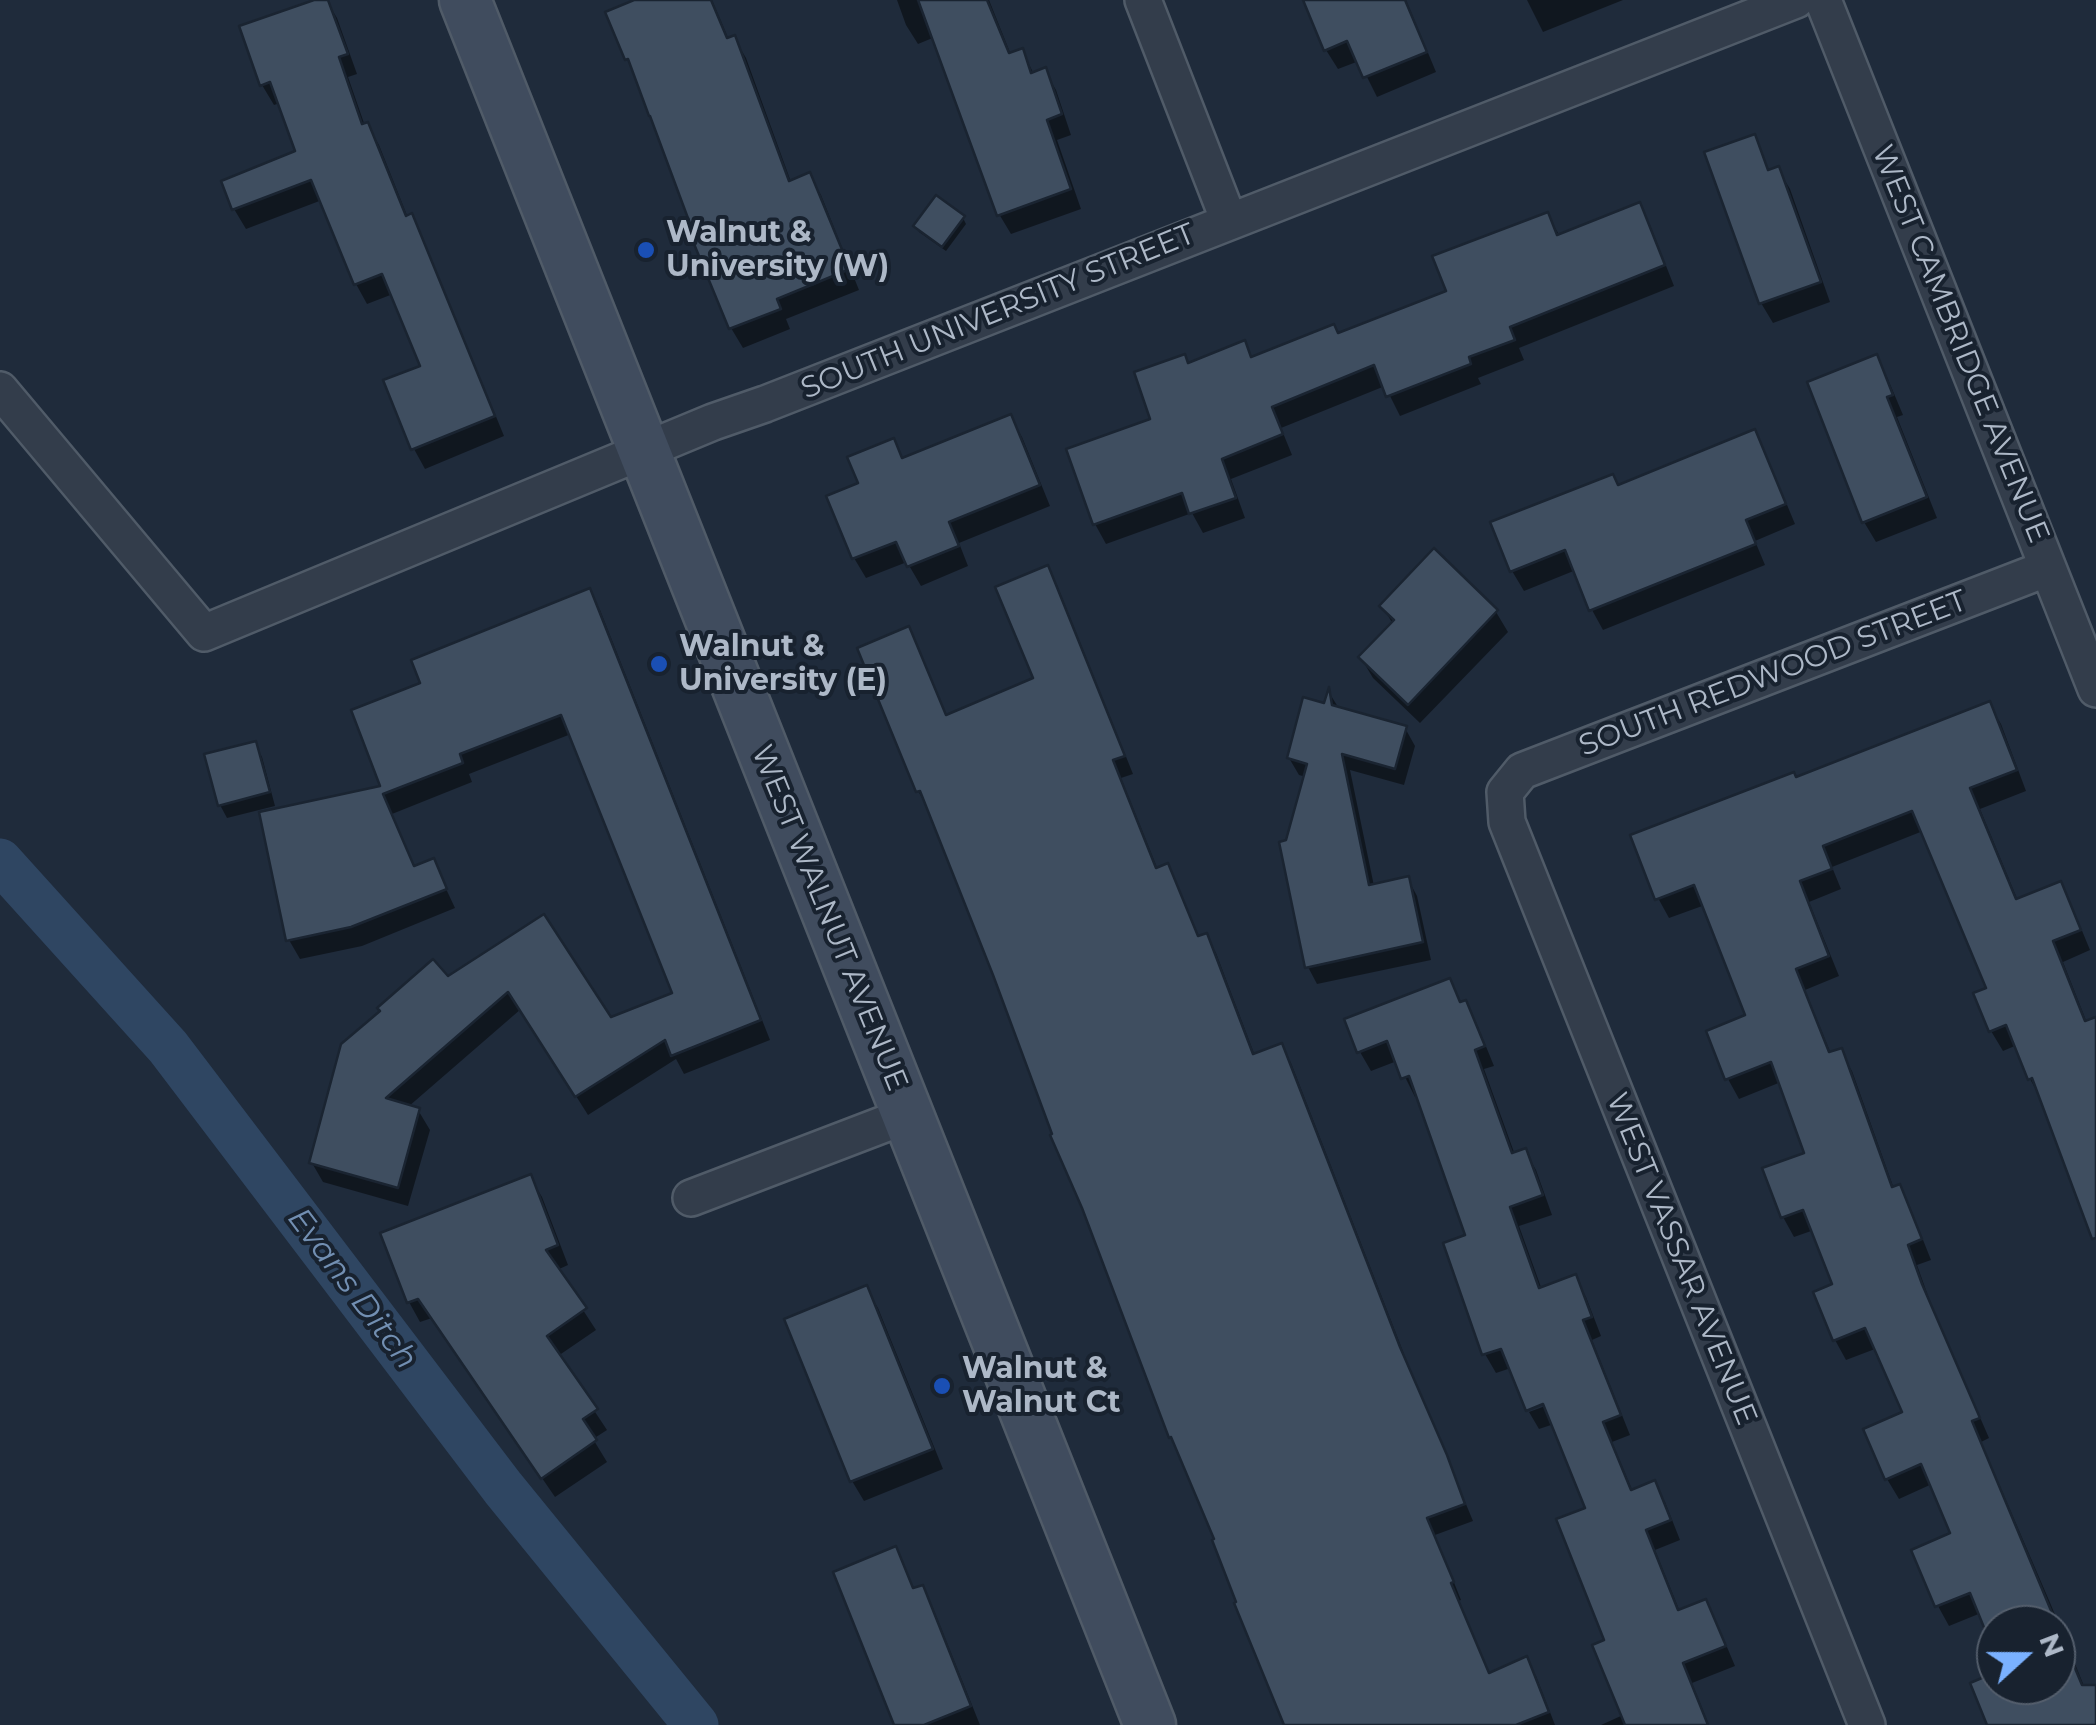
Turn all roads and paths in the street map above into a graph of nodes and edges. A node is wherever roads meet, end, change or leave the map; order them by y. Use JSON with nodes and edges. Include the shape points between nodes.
{"nodes":[{"id":1,"x":465,"y":0,"type":"edge"},
{"id":2,"x":1143,"y":0,"type":"edge"},
{"id":3,"x":1796,"y":0,"type":"edge"},
{"id":4,"x":1823,"y":0,"type":"edge"},
{"id":5,"x":1229,"y":220,"type":"junction"},
{"id":6,"x":0,"y":390,"type":"edge"},
{"id":7,"x":642,"y":451,"type":"junction"},
{"id":8,"x":2048,"y":568,"type":"junction"},
{"id":9,"x":2096,"y":689,"type":"edge"},
{"id":10,"x":1506,"y":792,"type":"joint"},
{"id":11,"x":908,"y":1115,"type":"junction"},
{"id":12,"x":691,"y":1198,"type":"dead end"},
{"id":13,"x":1150,"y":1725,"type":"edge"},
{"id":14,"x":1867,"y":1725,"type":"edge"}],
"edges":[{"from":1,"to":7,"type":"main road","name":"WEST WALNUT AVENUE"},
{"from":2,"to":5,"type":"street"},
{"from":3,"to":5,"type":"street","name":"SOUTH UNIVERSITY STREET"},
{"from":4,"to":8,"type":"street","name":"WEST CAMBRIDGE AVENUE"},
{"from":5,"to":7,"type":"street","name":"SOUTH UNIVERSITY STREET"},
{"from":6,"to":7,"type":"street","name":"SOUTH UNIVERSITY STREET","via":[[204,633]]},
{"from":7,"to":11,"type":"main road","name":"WEST WALNUT AVENUE"},
{"from":8,"to":9,"type":"street","name":"WEST CAMBRIDGE AVENUE"},
{"from":8,"to":10,"type":"street","name":"SOUTH REDWOOD STREET","via":[[1522,771]]},
{"from":10,"to":14,"type":"street","name":"WEST VASSAR AVENUE","via":[[1507,822]]},
{"from":11,"to":12,"type":"street"},
{"from":11,"to":13,"type":"main road","name":"WEST WALNUT AVENUE"}]}
